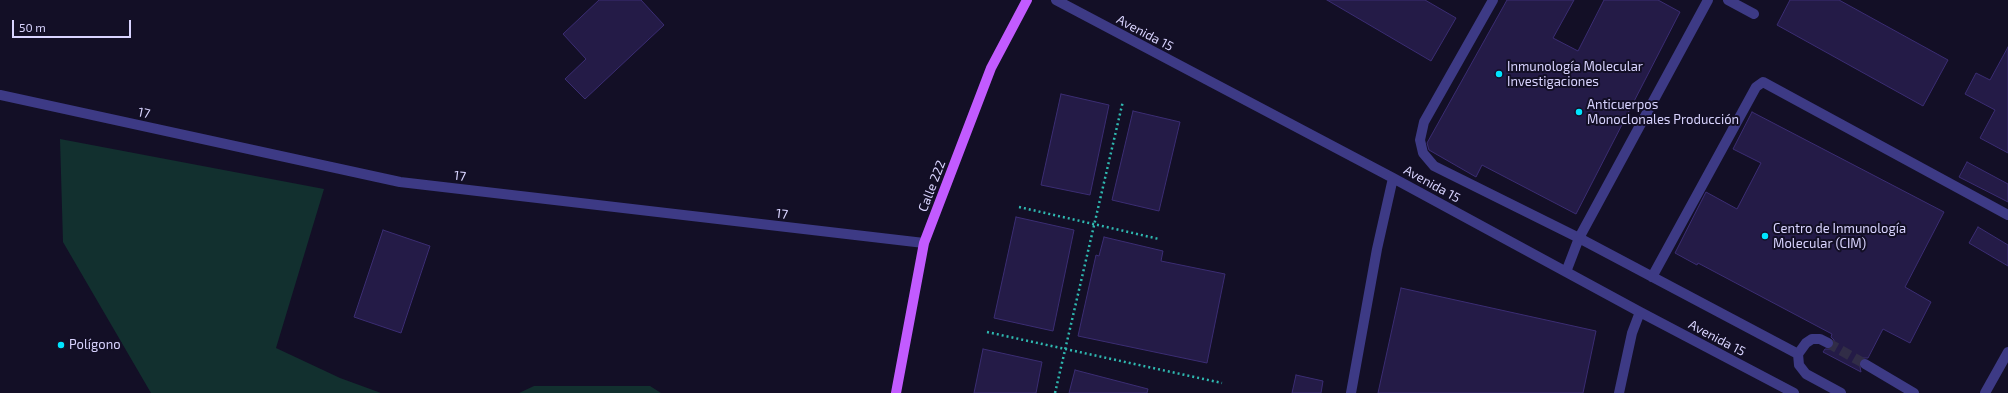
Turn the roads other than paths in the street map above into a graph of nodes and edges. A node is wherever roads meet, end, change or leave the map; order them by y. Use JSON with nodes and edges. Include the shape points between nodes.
{"nodes":[{"id":1,"x":1027,"y":0,"type":"edge"},
{"id":2,"x":1056,"y":0,"type":"edge"},
{"id":3,"x":1493,"y":0,"type":"edge"},
{"id":4,"x":1708,"y":0,"type":"edge"},
{"id":5,"x":1728,"y":0,"type":"edge"},
{"id":6,"x":1754,"y":14,"type":"dead end"},
{"id":7,"x":0,"y":95,"type":"edge"},
{"id":8,"x":1393,"y":178,"type":"junction"},
{"id":9,"x":2008,"y":215,"type":"edge"},
{"id":10,"x":1579,"y":238,"type":"junction"},
{"id":11,"x":924,"y":243,"type":"junction"},
{"id":12,"x":1566,"y":272,"type":"junction"},
{"id":13,"x":1652,"y":277,"type":"junction"},
{"id":14,"x":1640,"y":312,"type":"junction"},
{"id":15,"x":1828,"y":343,"type":"tunnel mouth"},
{"id":16,"x":2008,"y":352,"type":"edge"},
{"id":17,"x":1798,"y":354,"type":"junction"},
{"id":18,"x":1865,"y":364,"type":"tunnel mouth"},
{"id":19,"x":896,"y":393,"type":"edge"},
{"id":20,"x":1351,"y":393,"type":"edge"},
{"id":21,"x":1619,"y":393,"type":"edge"},
{"id":22,"x":1794,"y":393,"type":"edge"},
{"id":23,"x":1841,"y":393,"type":"edge"},
{"id":24,"x":1914,"y":393,"type":"edge"},
{"id":25,"x":1984,"y":393,"type":"edge"}],
"edges":[{"from":1,"to":11,"type":"main road","name":"Calle 222","via":[[990,68]]},
{"from":2,"to":8,"type":"street","name":"Avenida 15"},
{"from":3,"to":10,"type":"street","via":[[1424,122],[1420,140],[1424,153],[1434,166]]},
{"from":4,"to":10,"type":"street"},
{"from":5,"to":6,"type":"street"},
{"from":7,"to":11,"type":"street","name":"17","via":[[400,182]]},
{"from":8,"to":12,"type":"street","name":"Avenida 15"},
{"from":8,"to":20,"type":"street","via":[[1377,249]]},
{"from":9,"to":13,"type":"street","via":[[1763,82],[1756,87]]},
{"from":10,"to":12,"type":"street"},
{"from":10,"to":13,"type":"street"},
{"from":11,"to":19,"type":"main road","name":"Calle 222"},
{"from":12,"to":14,"type":"street","name":"Avenida 15"},
{"from":13,"to":17,"type":"street"},
{"from":14,"to":21,"type":"street","via":[[1632,333]]},
{"from":14,"to":22,"type":"street","name":"Avenida 15"},
{"from":15,"to":17,"type":"street","via":[[1812,339]]},
{"from":16,"to":25,"type":"street"},
{"from":17,"to":23,"type":"street","via":[[1799,365],[1806,374]]},
{"from":18,"to":24,"type":"street"}]}
